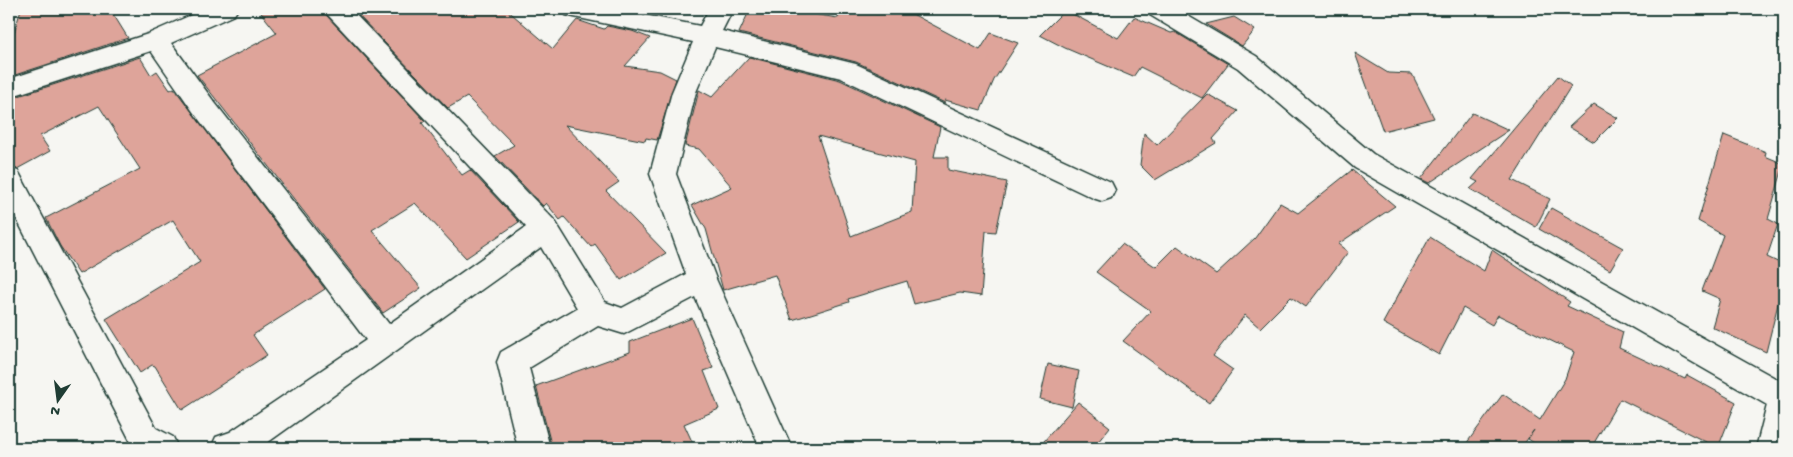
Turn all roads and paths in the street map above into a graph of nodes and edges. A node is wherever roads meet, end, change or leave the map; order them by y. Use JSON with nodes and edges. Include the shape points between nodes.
{"nodes":[{"id":1,"x":226,"y":9,"type":"edge"},
{"id":2,"x":336,"y":9,"type":"edge"},
{"id":3,"x":574,"y":9,"type":"edge"},
{"id":4,"x":721,"y":9,"type":"edge"},
{"id":5,"x":1158,"y":9,"type":"edge"},
{"id":6,"x":707,"y":36,"type":"junction"},
{"id":7,"x":156,"y":40,"type":"junction"},
{"id":8,"x":9,"y":88,"type":"edge"},
{"id":9,"x":9,"y":179,"type":"edge"},
{"id":10,"x":1102,"y":190,"type":"dead end"},
{"id":11,"x":545,"y":229,"type":"junction"},
{"id":12,"x":702,"y":279,"type":"junction"},
{"id":13,"x":594,"y":312,"type":"junction"},
{"id":14,"x":386,"y":344,"type":"junction"},
{"id":15,"x":162,"y":448,"type":"edge"},
{"id":16,"x":227,"y":448,"type":"edge"},
{"id":17,"x":534,"y":448,"type":"edge"},
{"id":18,"x":776,"y":448,"type":"edge"},
{"id":19,"x":1772,"y":448,"type":"edge"}],
"edges":[{"from":1,"to":7,"type":"street"},
{"from":2,"to":11,"type":"street"},
{"from":3,"to":6,"type":"street"},
{"from":4,"to":6,"type":"street"},
{"from":5,"to":19,"type":"street","via":[[1247,62],[1364,160],[1784,399]]},
{"from":6,"to":10,"type":"street","via":[[847,70]]},
{"from":6,"to":12,"type":"street","via":[[684,92],[663,174]]},
{"from":7,"to":8,"type":"street"},
{"from":7,"to":14,"type":"street"},
{"from":9,"to":15,"type":"street","via":[[145,438]]},
{"from":11,"to":13,"type":"street"},
{"from":11,"to":14,"type":"street"},
{"from":12,"to":13,"type":"street","via":[[624,321]]},
{"from":12,"to":18,"type":"street"},
{"from":13,"to":17,"type":"street","via":[[512,362]]},
{"from":14,"to":16,"type":"street","via":[[237,446]]}]}
